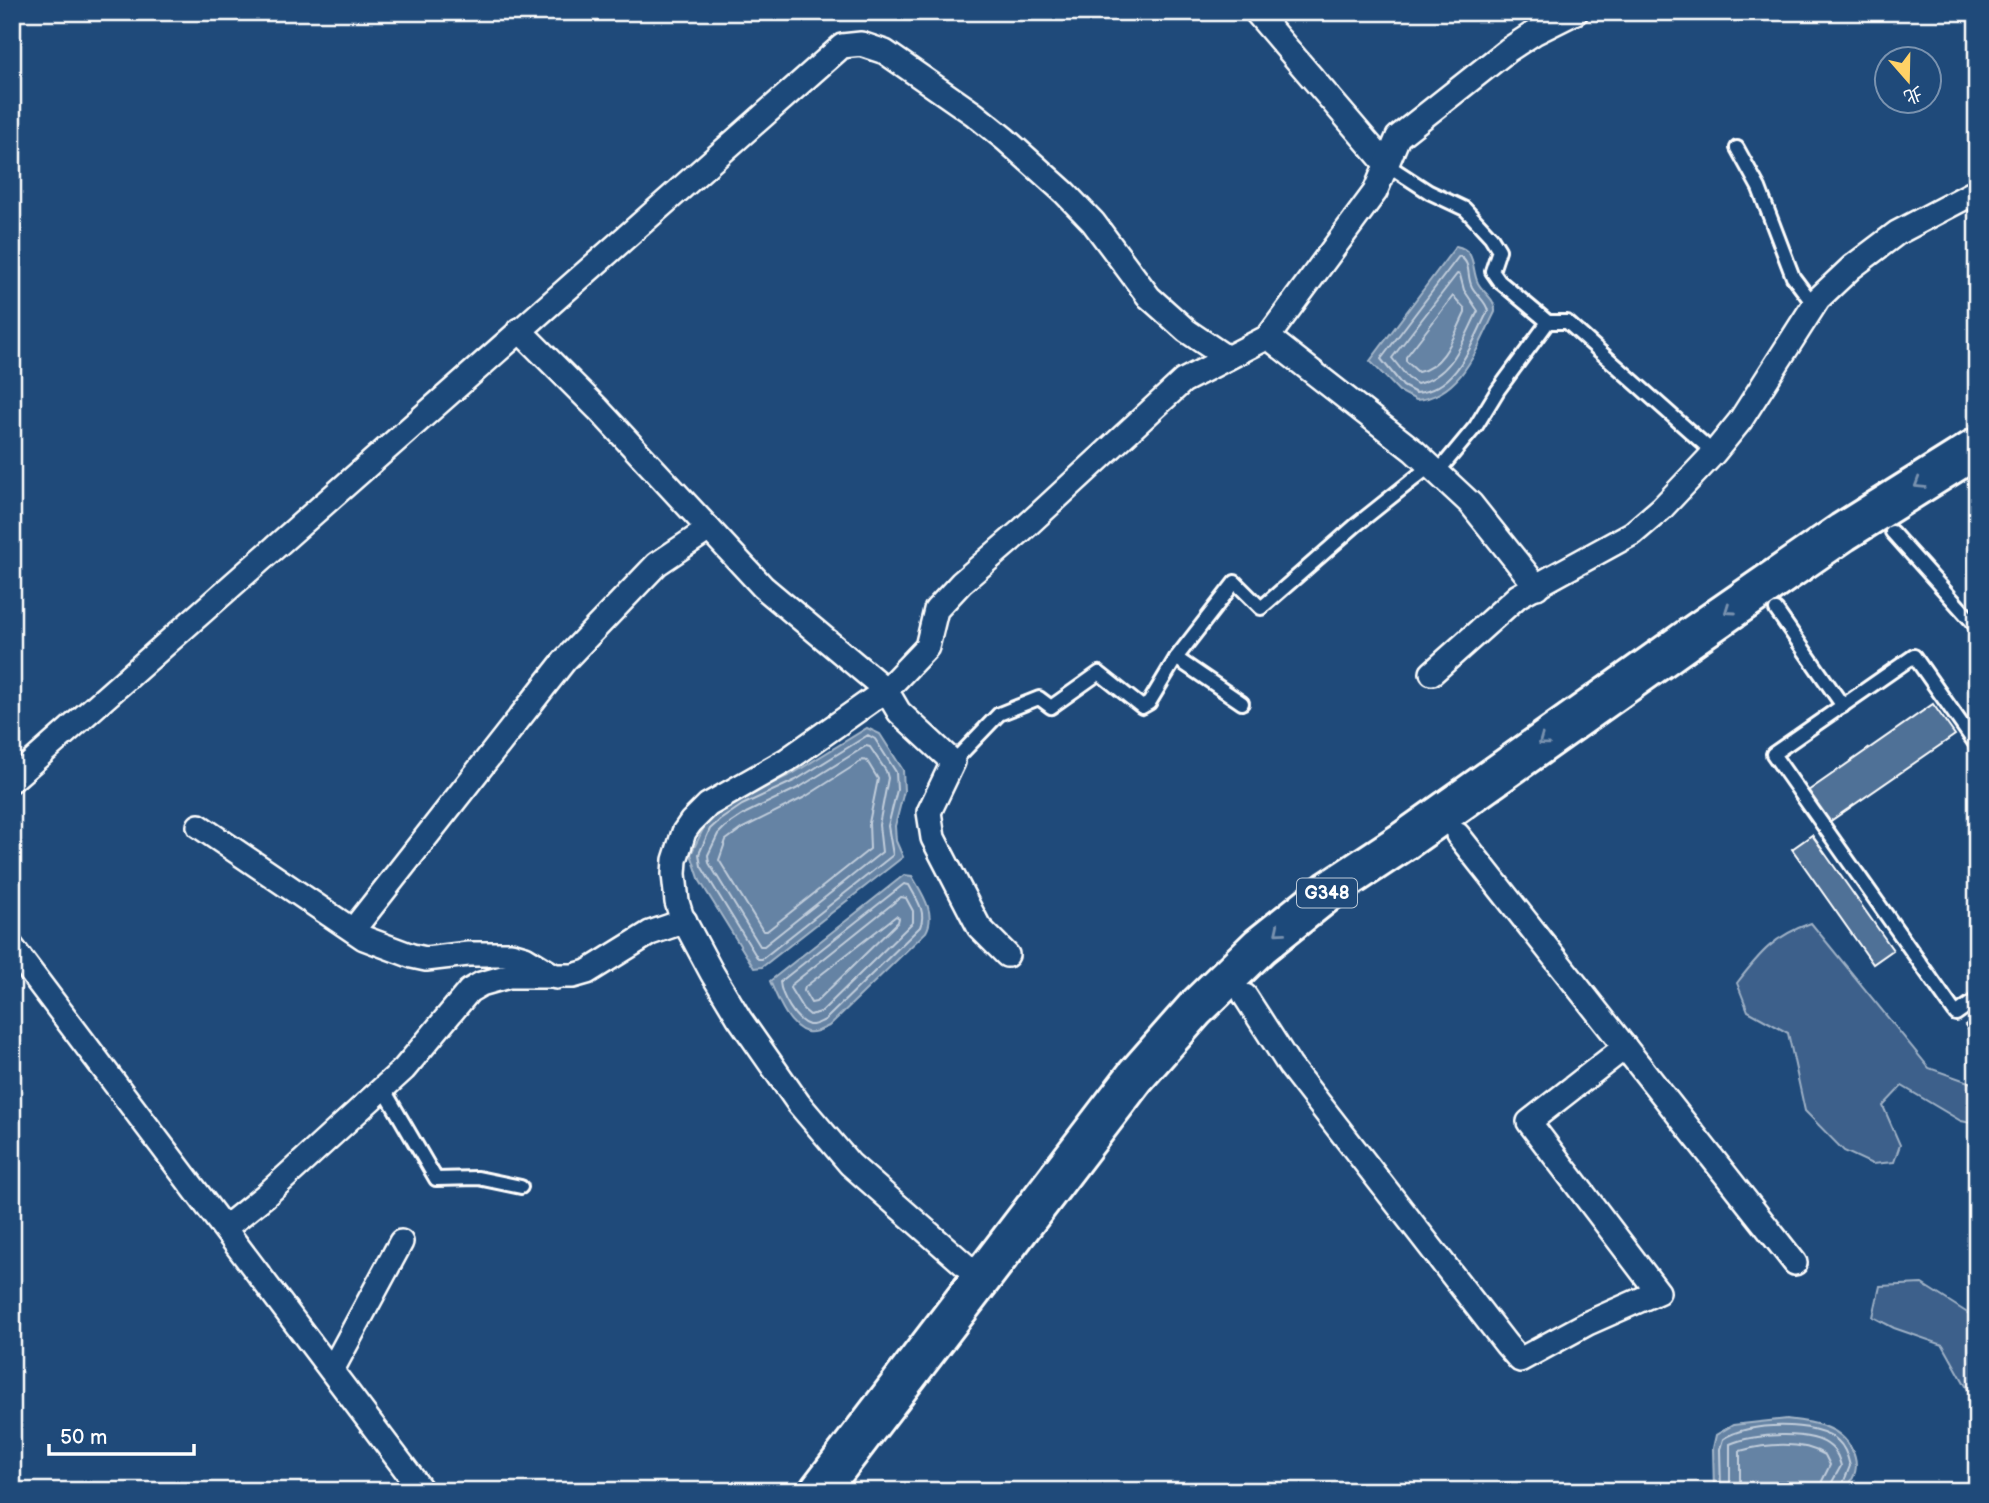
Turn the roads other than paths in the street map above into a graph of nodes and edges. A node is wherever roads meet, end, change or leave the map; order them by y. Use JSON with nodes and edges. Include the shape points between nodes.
{"nodes":[{"id":1,"x":1256,"y":12,"type":"edge"},
{"id":2,"x":1576,"y":12,"type":"edge"},
{"id":3,"x":1737,"y":148,"type":"dead end"},
{"id":4,"x":1387,"y":164,"type":"junction"},
{"id":5,"x":1977,"y":191,"type":"edge"},
{"id":6,"x":1814,"y":305,"type":"junction"},
{"id":7,"x":1548,"y":322,"type":"junction"},
{"id":8,"x":519,"y":330,"type":"junction"},
{"id":9,"x":1268,"y":337,"type":"junction"},
{"id":10,"x":1227,"y":358,"type":"junction"},
{"id":11,"x":1977,"y":448,"type":"edge"},
{"id":12,"x":1714,"y":453,"type":"junction"},
{"id":13,"x":1434,"y":469,"type":"junction"},
{"id":14,"x":1977,"y":479,"type":"edge"},
{"id":15,"x":709,"y":528,"type":"junction"},
{"id":16,"x":1892,"y":531,"type":"junction"},
{"id":17,"x":1537,"y":587,"type":"junction"},
{"id":18,"x":1776,"y":610,"type":"junction"},
{"id":19,"x":1977,"y":627,"type":"edge"},
{"id":20,"x":1176,"y":658,"type":"junction"},
{"id":21,"x":1432,"y":673,"type":"dead end"},
{"id":22,"x":886,"y":690,"type":"junction"},
{"id":23,"x":1242,"y":703,"type":"dead end"},
{"id":24,"x":1843,"y":706,"type":"junction"},
{"id":25,"x":1977,"y":746,"type":"edge"},
{"id":26,"x":953,"y":762,"type":"junction"},
{"id":27,"x":12,"y":780,"type":"edge"},
{"id":28,"x":199,"y":826,"type":"dead end"},
{"id":29,"x":1458,"y":835,"type":"junction"},
{"id":30,"x":685,"y":921,"type":"junction"},
{"id":31,"x":353,"y":930,"type":"junction"},
{"id":32,"x":12,"y":947,"type":"edge"},
{"id":33,"x":1007,"y":954,"type":"dead end"},
{"id":34,"x":559,"y":978,"type":"junction"},
{"id":35,"x":1245,"y":996,"type":"junction"},
{"id":36,"x":1977,"y":999,"type":"edge"},
{"id":37,"x":1625,"y":1047,"type":"junction"},
{"id":38,"x":383,"y":1088,"type":"junction"},
{"id":39,"x":521,"y":1188,"type":"dead end"},
{"id":40,"x":225,"y":1228,"type":"junction"},
{"id":41,"x":401,"y":1242,"type":"dead end"},
{"id":42,"x":1795,"y":1263,"type":"dead end"},
{"id":43,"x":981,"y":1279,"type":"junction"},
{"id":44,"x":331,"y":1370,"type":"junction"},
{"id":45,"x":422,"y":1491,"type":"edge"},
{"id":46,"x":819,"y":1491,"type":"edge"},
{"id":47,"x":852,"y":1491,"type":"edge"}],
"edges":[{"from":1,"to":4,"type":"street"},
{"from":2,"to":4,"type":"street","via":[[1508,50],[1398,137]]},
{"from":3,"to":6,"type":"lane","via":[[1759,188],[1793,277]]},
{"from":4,"to":7,"type":"lane","via":[[1474,217],[1499,250],[1492,271],[1499,281]]},
{"from":4,"to":9,"type":"street","via":[[1375,192]]},
{"from":5,"to":6,"type":"street","via":[[1874,249]]},
{"from":6,"to":12,"type":"street","via":[[1740,421]]},
{"from":7,"to":12,"type":"lane","via":[[1567,323]]},
{"from":7,"to":13,"type":"lane","via":[[1476,426]]},
{"from":8,"to":10,"type":"street","via":[[842,46],[861,44],[885,52],[1005,139],[1093,222],[1149,297]]},
{"from":8,"to":15,"type":"street"},
{"from":8,"to":27,"type":"street"},
{"from":9,"to":10,"type":"street"},
{"from":9,"to":13,"type":"street"},
{"from":10,"to":22,"type":"street","via":[[1183,381],[961,583],[936,610],[927,647]]},
{"from":11,"to":43,"type":"highway","number":"G348","one_way":true,"via":[[1843,532],[1706,627],[1330,890],[1260,946],[1164,1042]]},
{"from":12,"to":17,"type":"street","via":[[1633,533]]},
{"from":13,"to":17,"type":"street","via":[[1471,504]]},
{"from":13,"to":20,"type":"lane","via":[[1356,526],[1261,608],[1234,582]]},
{"from":14,"to":16,"type":"highway","number":"G348"},
{"from":15,"to":22,"type":"street","via":[[763,587]]},
{"from":15,"to":31,"type":"street","via":[[657,564],[565,660]]},
{"from":16,"to":18,"type":"highway","number":"G348"},
{"from":16,"to":19,"type":"lane"},
{"from":17,"to":21,"type":"street","via":[[1518,596]]},
{"from":18,"to":24,"type":"lane"},
{"from":18,"to":29,"type":"highway","number":"G348"},
{"from":20,"to":23,"type":"lane"},
{"from":20,"to":26,"type":"lane","via":[[1142,707],[1099,673],[1051,707],[1039,698],[999,714]]},
{"from":22,"to":26,"type":"street","via":[[899,712]]},
{"from":22,"to":30,"type":"street","via":[[787,760],[708,805],[691,822],[678,845],[674,874]]},
{"from":24,"to":25,"type":"lane","via":[[1914,656]]},
{"from":24,"to":36,"type":"lane","via":[[1773,754],[1956,1014]]},
{"from":26,"to":33,"type":"street","via":[[929,812],[933,838],[979,927]]},
{"from":28,"to":31,"type":"street"},
{"from":29,"to":35,"type":"highway","number":"G348","via":[[1345,911]]},
{"from":29,"to":37,"type":"street"},
{"from":30,"to":34,"type":"street","via":[[650,933],[587,972]]},
{"from":30,"to":43,"type":"street","via":[[739,1018],[799,1104],[850,1164]]},
{"from":31,"to":34,"type":"street","via":[[412,956],[497,953],[525,958]]},
{"from":32,"to":40,"type":"street"},
{"from":34,"to":38,"type":"street","via":[[509,976],[469,991]]},
{"from":35,"to":37,"type":"street","via":[[1290,1066],[1520,1360],[1657,1292],[1529,1122]]},
{"from":35,"to":47,"type":"highway","number":"G348","via":[[1156,1093]]},
{"from":37,"to":42,"type":"street"},
{"from":38,"to":39,"type":"lane","via":[[436,1179],[478,1178]]},
{"from":38,"to":40,"type":"street"},
{"from":40,"to":44,"type":"street"},
{"from":41,"to":44,"type":"street"},
{"from":43,"to":46,"type":"highway","number":"G348"},
{"from":44,"to":45,"type":"street"}]}
